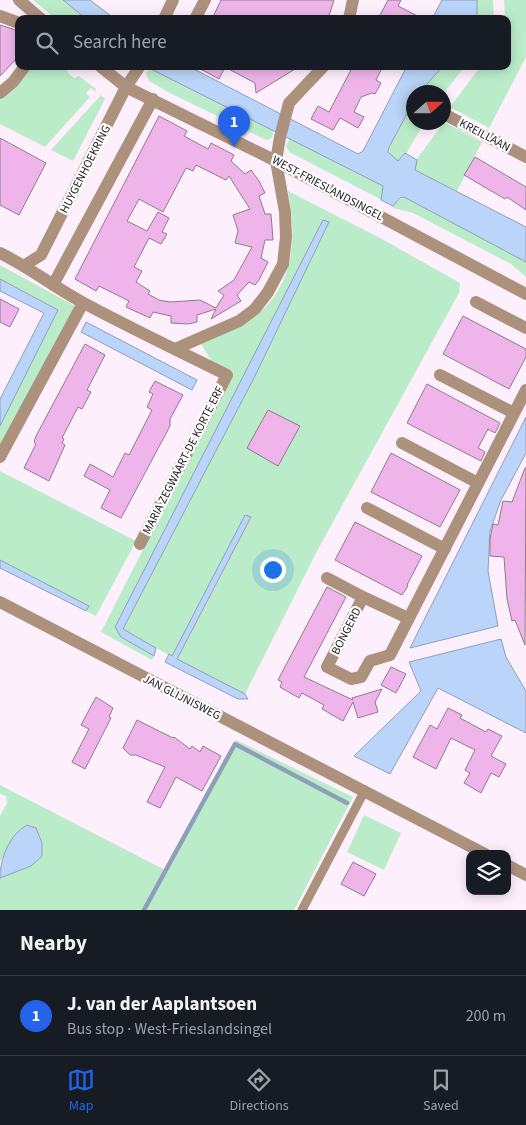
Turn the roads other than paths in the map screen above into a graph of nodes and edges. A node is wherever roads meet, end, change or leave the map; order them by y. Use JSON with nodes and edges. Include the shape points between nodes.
{"nodes":[{"id":1,"x":19,"y":0,"type":"edge"},
{"id":2,"x":173,"y":0,"type":"edge"},
{"id":3,"x":353,"y":0,"type":"edge"},
{"id":4,"x":201,"y":1,"type":"edge"},
{"id":5,"x":37,"y":15,"type":"edge"},
{"id":6,"x":166,"y":15,"type":"edge"},
{"id":7,"x":196,"y":15,"type":"edge"},
{"id":8,"x":350,"y":15,"type":"edge"},
{"id":9,"x":0,"y":16,"type":"edge"},
{"id":10,"x":15,"y":22,"type":"edge"},
{"id":11,"x":21,"y":70,"type":"edge"},
{"id":12,"x":105,"y":70,"type":"edge"},
{"id":13,"x":138,"y":70,"type":"edge"},
{"id":14,"x":320,"y":70,"type":"edge"},
{"id":15,"x":126,"y":87,"type":"junction"},
{"id":16,"x":0,"y":93,"type":"edge"},
{"id":17,"x":153,"y":98,"type":"junction"},
{"id":18,"x":451,"y":118,"type":"edge"},
{"id":19,"x":526,"y":157,"type":"edge"},
{"id":20,"x":276,"y":161,"type":"junction"},
{"id":21,"x":0,"y":253,"type":"edge"},
{"id":22,"x":25,"y":265,"type":"junction"},
{"id":23,"x":53,"y":285,"type":"junction"},
{"id":24,"x":526,"y":294,"type":"edge"},
{"id":25,"x":83,"y":302,"type":"junction"},
{"id":26,"x":476,"y":302,"type":"dead end"},
{"id":27,"x":526,"y":328,"type":"edge"},
{"id":28,"x":175,"y":349,"type":"junction"},
{"id":29,"x":440,"y":375,"type":"dead end"},
{"id":30,"x":526,"y":390,"type":"edge"},
{"id":31,"x":514,"y":413,"type":"junction"},
{"id":32,"x":402,"y":443,"type":"dead end"},
{"id":33,"x":0,"y":456,"type":"edge"},
{"id":34,"x":478,"y":482,"type":"junction"},
{"id":35,"x":367,"y":508,"type":"dead end"},
{"id":36,"x":140,"y":544,"type":"dead end"},
{"id":37,"x":446,"y":549,"type":"junction"},
{"id":38,"x":327,"y":578,"type":"dead end"},
{"id":39,"x":364,"y":597,"type":"junction"},
{"id":40,"x":0,"y":602,"type":"edge"},
{"id":41,"x":408,"y":618,"type":"junction"},
{"id":42,"x":365,"y":790,"type":"junction"},
{"id":43,"x":478,"y":850,"type":"edge"},
{"id":44,"x":511,"y":867,"type":"edge"},
{"id":45,"x":526,"y":875,"type":"edge"},
{"id":46,"x":302,"y":910,"type":"edge"}],
"edges":[{"from":1,"to":5,"type":"street"},
{"from":2,"to":6,"type":"street"},
{"from":3,"to":8,"type":"street"},
{"from":4,"to":7,"type":"street"},
{"from":9,"to":10,"type":"street"},
{"from":11,"to":16,"type":"street"},
{"from":12,"to":15,"type":"street","name":"WEST-FRIESLANDSINGEL"},
{"from":13,"to":15,"type":"street","name":"HUYGENHOEKRING"},
{"from":14,"to":20,"type":"street","via":[[289,103]]},
{"from":15,"to":17,"type":"street","name":"WEST-FRIESLANDSINGEL"},
{"from":15,"to":22,"type":"street","name":"HUYGENHOEKRING","via":[[41,255]]},
{"from":17,"to":20,"type":"street","name":"WEST-FRIESLANDSINGEL"},
{"from":17,"to":23,"type":"street","name":"HUYGENHOEKRING"},
{"from":18,"to":19,"type":"street","name":"KREILLAAN"},
{"from":20,"to":24,"type":"street","name":"WEST-FRIESLANDSINGEL"},
{"from":20,"to":28,"type":"street","via":[[286,237],[283,264],[268,292],[239,321]]},
{"from":21,"to":22,"type":"street"},
{"from":22,"to":23,"type":"street"},
{"from":23,"to":25,"type":"street"},
{"from":25,"to":28,"type":"street"},
{"from":25,"to":33,"type":"street"},
{"from":26,"to":27,"type":"street"},
{"from":28,"to":36,"type":"street","name":"MARIA ZEGWAART-DE KORTE ERF","via":[[227,375]]},
{"from":29,"to":31,"type":"street"},
{"from":30,"to":31,"type":"street","name":"BONGERD"},
{"from":31,"to":34,"type":"street","name":"BONGERD"},
{"from":32,"to":34,"type":"street"},
{"from":34,"to":37,"type":"street","name":"BONGERD"},
{"from":35,"to":37,"type":"street"},
{"from":37,"to":41,"type":"street","name":"BONGERD"},
{"from":38,"to":39,"type":"street","name":"BONGERD"},
{"from":39,"to":41,"type":"street","name":"BONGERD"},
{"from":39,"to":41,"type":"street","name":"BONGERD","via":[[327,667],[351,679],[361,677],[370,661],[390,655]]},
{"from":40,"to":42,"type":"street","name":"JAN GLIJNISWEG"},
{"from":42,"to":43,"type":"street","name":"JAN GLIJNISWEG"},
{"from":42,"to":46,"type":"lane"},
{"from":44,"to":45,"type":"street"}]}
